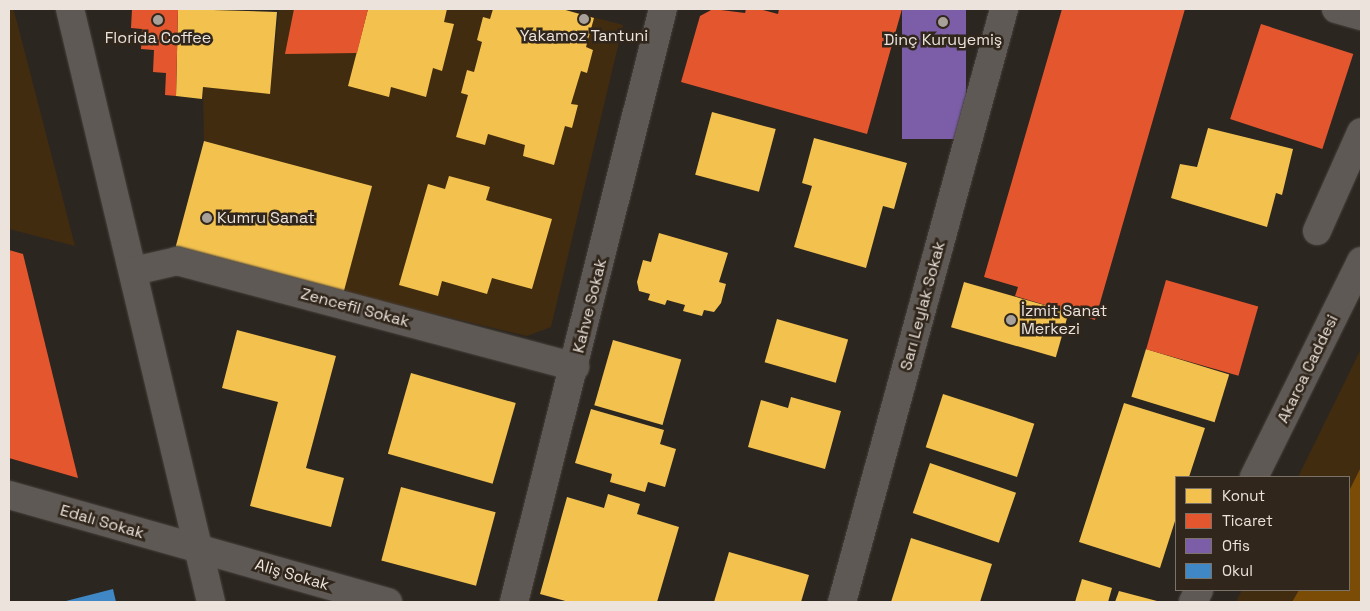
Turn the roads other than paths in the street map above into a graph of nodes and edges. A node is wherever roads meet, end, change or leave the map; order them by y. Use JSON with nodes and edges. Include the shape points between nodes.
{"nodes":[{"id":1,"x":70,"y":9,"type":"edge"},
{"id":2,"x":663,"y":9,"type":"edge"},
{"id":3,"x":1004,"y":9,"type":"edge"},
{"id":4,"x":1336,"y":9,"type":"edge"},
{"id":5,"x":1361,"y":16,"type":"edge"},
{"id":6,"x":1361,"y":132,"type":"edge"},
{"id":7,"x":1317,"y":231,"type":"dead end"},
{"id":8,"x":1361,"y":260,"type":"edge"},
{"id":9,"x":134,"y":271,"type":"junction"},
{"id":10,"x":575,"y":367,"type":"junction"},
{"id":11,"x":1254,"y":476,"type":"edge"},
{"id":12,"x":9,"y":495,"type":"edge"},
{"id":13,"x":196,"y":548,"type":"junction"},
{"id":14,"x":211,"y":602,"type":"edge"},
{"id":15,"x":388,"y":602,"type":"edge"},
{"id":16,"x":514,"y":602,"type":"edge"},
{"id":17,"x":842,"y":602,"type":"edge"}],
"edges":[{"from":1,"to":9,"type":"street"},
{"from":2,"to":10,"type":"street","name":"Kahve Sokak"},
{"from":3,"to":17,"type":"street","name":"Sarı Leylak Sokak"},
{"from":4,"to":5,"type":"street"},
{"from":6,"to":7,"type":"street"},
{"from":8,"to":11,"type":"street","name":"Akarca Caddesi"},
{"from":9,"to":10,"type":"street","name":"Zencefil Sokak","via":[[177,261]]},
{"from":9,"to":13,"type":"street"},
{"from":10,"to":16,"type":"street","name":"Kahve Sokak"},
{"from":12,"to":13,"type":"street","name":"Edalı Sokak"},
{"from":13,"to":14,"type":"street"},
{"from":13,"to":15,"type":"street","name":"Aliş Sokak"}]}
